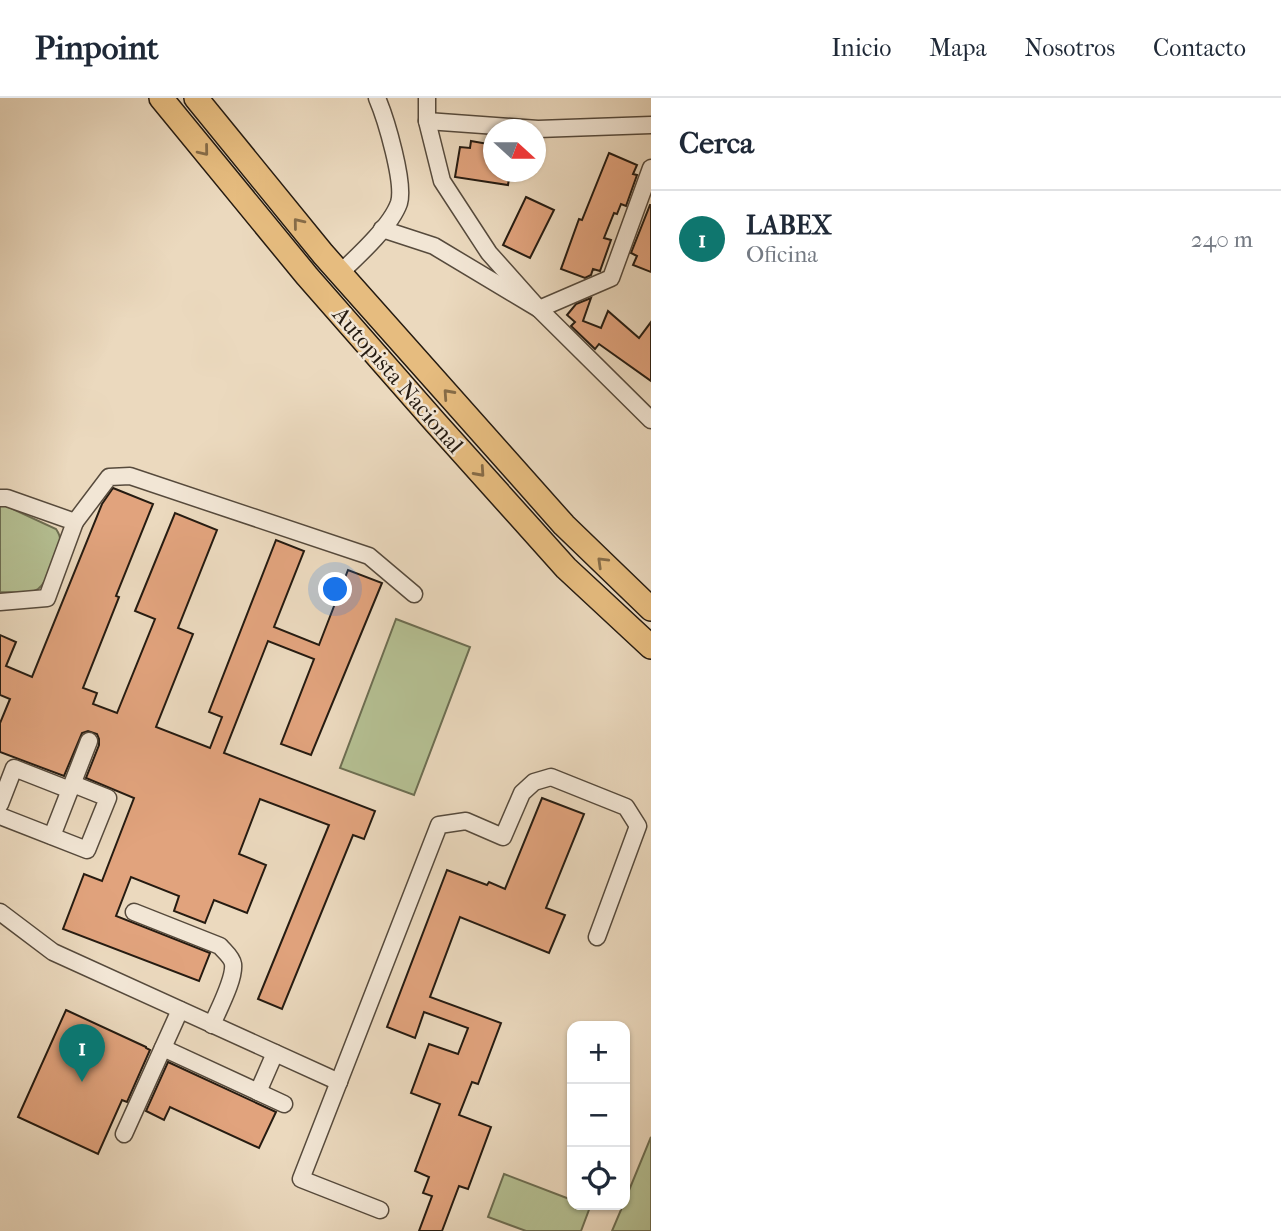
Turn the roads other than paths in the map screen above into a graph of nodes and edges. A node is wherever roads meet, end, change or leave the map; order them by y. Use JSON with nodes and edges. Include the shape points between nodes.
{"nodes":[{"id":1,"x":161,"y":98,"type":"edge"},
{"id":2,"x":196,"y":98,"type":"edge"},
{"id":3,"x":426,"y":98,"type":"edge"},
{"id":4,"x":379,"y":99,"type":"edge"},
{"id":5,"x":427,"y":121,"type":"junction"},
{"id":6,"x":651,"y":125,"type":"edge"},
{"id":7,"x":651,"y":168,"type":"edge"},
{"id":8,"x":382,"y":229,"type":"junction"},
{"id":9,"x":340,"y":273,"type":"junction"},
{"id":10,"x":539,"y":309,"type":"junction"},
{"id":11,"x":651,"y":418,"type":"edge"},
{"id":12,"x":0,"y":498,"type":"edge"},
{"id":13,"x":75,"y":522,"type":"junction"},
{"id":14,"x":414,"y":594,"type":"dead end"},
{"id":15,"x":0,"y":602,"type":"edge"},
{"id":16,"x":651,"y":609,"type":"edge"},
{"id":17,"x":651,"y":647,"type":"edge"},
{"id":18,"x":89,"y":741,"type":"dead end"},
{"id":19,"x":71,"y":787,"type":"junction"},
{"id":20,"x":0,"y":804,"type":"edge"},
{"id":21,"x":0,"y":816,"type":"edge"},
{"id":22,"x":52,"y":836,"type":"junction"},
{"id":23,"x":0,"y":912,"type":"edge"},
{"id":24,"x":134,"y":912,"type":"dead end"},
{"id":25,"x":597,"y":937,"type":"dead end"},
{"id":26,"x":180,"y":1010,"type":"junction"},
{"id":27,"x":212,"y":1025,"type":"junction"},
{"id":28,"x":163,"y":1048,"type":"junction"},
{"id":29,"x":275,"y":1053,"type":"junction"},
{"id":30,"x":339,"y":1082,"type":"junction"},
{"id":31,"x":258,"y":1092,"type":"junction"},
{"id":32,"x":284,"y":1104,"type":"dead end"},
{"id":33,"x":124,"y":1134,"type":"dead end"},
{"id":34,"x":380,"y":1210,"type":"dead end"}],
"edges":[{"from":1,"to":17,"type":"highway","name":"Autopista Nacional","one_way":true,"via":[[435,422],[566,568]]},
{"from":9,"to":2,"type":"highway","name":"Autopista Nacional","one_way":true},
{"from":3,"to":5,"type":"street"},
{"from":4,"to":8,"type":"street","via":[[400,186],[399,203]]},
{"from":5,"to":6,"type":"street","via":[[538,129]]},
{"from":5,"to":10,"type":"street","via":[[442,181],[489,253]]},
{"from":7,"to":10,"type":"street","via":[[611,278]]},
{"from":8,"to":9,"type":"street"},
{"from":8,"to":10,"type":"street","via":[[434,246]]},
{"from":16,"to":9,"type":"highway","name":"Autopista Nacional","one_way":true,"via":[[564,525]]},
{"from":10,"to":11,"type":"street"},
{"from":12,"to":13,"type":"street"},
{"from":13,"to":14,"type":"street","via":[[109,477],[130,476],[369,556]]},
{"from":13,"to":15,"type":"street","via":[[47,598]]},
{"from":18,"to":19,"type":"street"},
{"from":19,"to":20,"type":"street","via":[[14,768]]},
{"from":19,"to":22,"type":"street"},
{"from":19,"to":22,"type":"street","via":[[108,798],[87,850]]},
{"from":21,"to":22,"type":"street"},
{"from":23,"to":26,"type":"street","via":[[52,953]]},
{"from":24,"to":27,"type":"street","via":[[220,946],[228,955],[233,965],[231,979]]},
{"from":25,"to":30,"type":"street","via":[[638,826],[626,807],[551,777],[534,782],[522,793],[503,837],[466,821],[439,825]]},
{"from":26,"to":27,"type":"street"},
{"from":26,"to":28,"type":"street"},
{"from":27,"to":29,"type":"street"},
{"from":28,"to":31,"type":"street"},
{"from":28,"to":33,"type":"street"},
{"from":29,"to":30,"type":"street"},
{"from":29,"to":31,"type":"street"},
{"from":30,"to":34,"type":"street","via":[[301,1179]]},
{"from":31,"to":32,"type":"street"}]}
